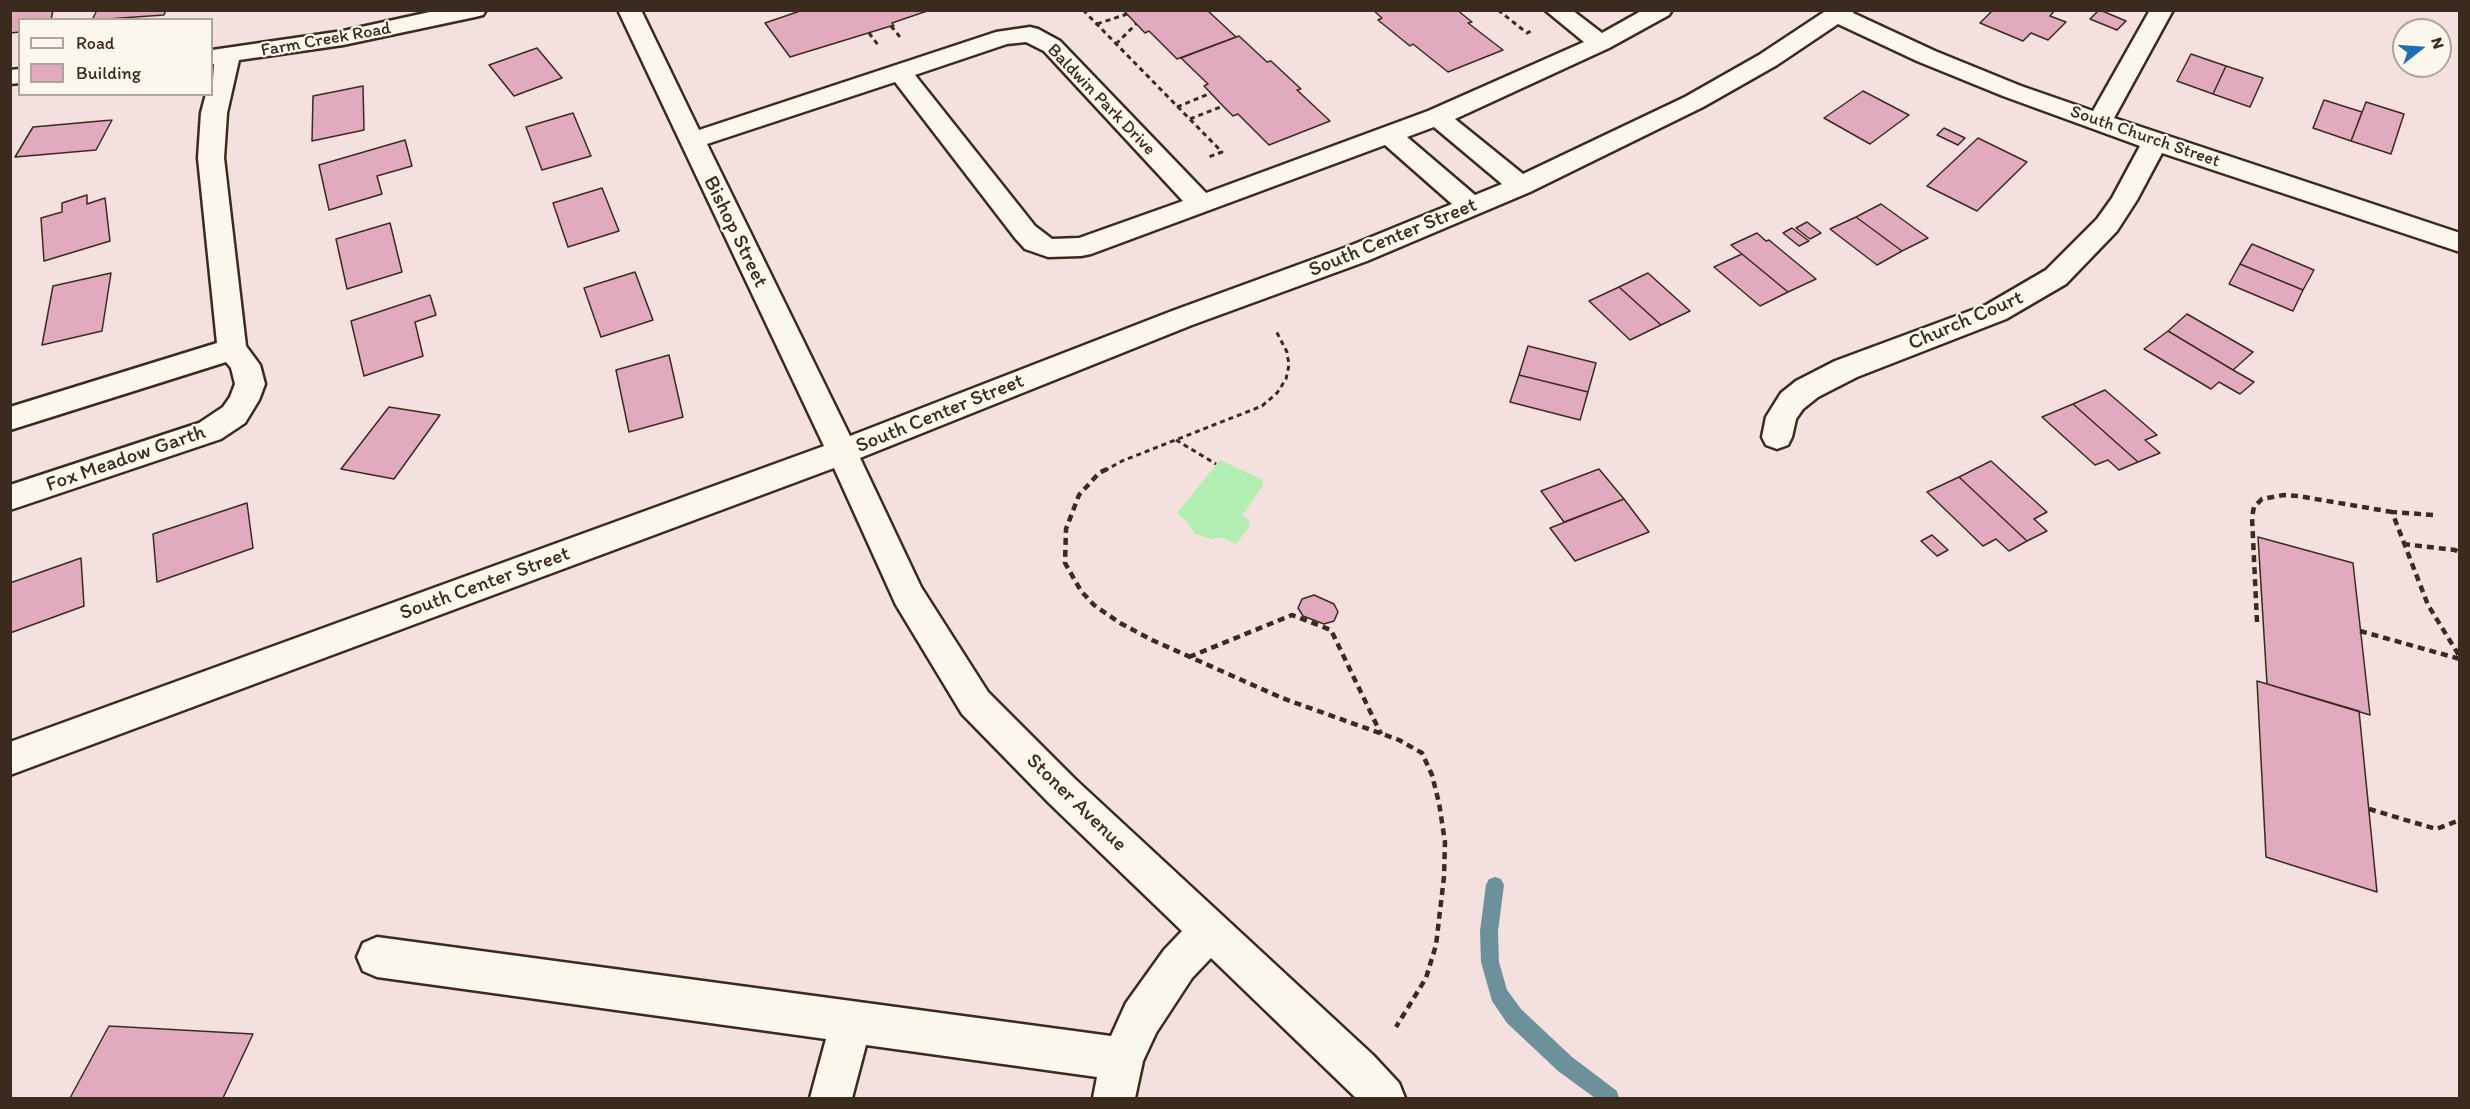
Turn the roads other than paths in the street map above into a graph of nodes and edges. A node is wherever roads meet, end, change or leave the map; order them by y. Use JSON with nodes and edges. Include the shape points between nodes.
{"nodes":[{"id":1,"x":474,"y":10,"type":"edge"},
{"id":2,"x":628,"y":10,"type":"edge"},
{"id":3,"x":1556,"y":10,"type":"edge"},
{"id":4,"x":1661,"y":10,"type":"edge"},
{"id":5,"x":2162,"y":10,"type":"edge"},
{"id":6,"x":1841,"y":13,"type":"edge"},
{"id":7,"x":1600,"y":43,"type":"junction"},
{"id":8,"x":220,"y":57,"type":"edge"},
{"id":9,"x":899,"y":72,"type":"junction"},
{"id":10,"x":1437,"y":117,"type":"junction"},
{"id":11,"x":2099,"y":122,"type":"junction"},
{"id":12,"x":1390,"y":136,"type":"junction"},
{"id":13,"x":691,"y":141,"type":"junction"},
{"id":14,"x":2155,"y":141,"type":"junction"},
{"id":15,"x":1521,"y":186,"type":"junction"},
{"id":16,"x":1201,"y":204,"type":"junction"},
{"id":17,"x":1472,"y":207,"type":"junction"},
{"id":18,"x":2460,"y":243,"type":"edge"},
{"id":19,"x":232,"y":349,"type":"junction"},
{"id":20,"x":10,"y":419,"type":"edge"},
{"id":21,"x":1777,"y":437,"type":"dead end"},
{"id":22,"x":842,"y":452,"type":"junction"},
{"id":23,"x":10,"y":498,"type":"edge"},
{"id":24,"x":10,"y":759,"type":"edge"},
{"id":25,"x":1210,"y":930,"type":"junction"},
{"id":26,"x":377,"y":957,"type":"dead end"},
{"id":27,"x":851,"y":1022,"type":"junction"},
{"id":28,"x":1122,"y":1059,"type":"junction"},
{"id":29,"x":831,"y":1098,"type":"edge"},
{"id":30,"x":1114,"y":1098,"type":"edge"},
{"id":31,"x":1384,"y":1098,"type":"edge"}],
"edges":[{"from":1,"to":8,"type":"street","name":"Farm Creek Road","via":[[343,38]]},
{"from":2,"to":13,"type":"street","name":"Bishop Street"},
{"from":3,"to":7,"type":"street"},
{"from":4,"to":7,"type":"street"},
{"from":5,"to":11,"type":"street"},
{"from":6,"to":11,"type":"street","name":"South Church Street","via":[[1926,56]]},
{"from":6,"to":15,"type":"street","name":"South Center Street","via":[[1694,102]]},
{"from":7,"to":10,"type":"street"},
{"from":8,"to":19,"type":"street","name":"Fox Meadow Garth","via":[[211,158]]},
{"from":9,"to":13,"type":"street","name":"Baldwin Park Drive"},
{"from":9,"to":16,"type":"street","name":"Baldwin Park Drive","via":[[1004,37],[1030,34],[1042,39]]},
{"from":9,"to":16,"type":"street","via":[[1024,232],[1048,248],[1081,247]]},
{"from":10,"to":12,"type":"street"},
{"from":10,"to":15,"type":"street"},
{"from":11,"to":14,"type":"street","name":"South Church Street"},
{"from":12,"to":16,"type":"street"},
{"from":12,"to":17,"type":"street"},
{"from":13,"to":22,"type":"street","name":"Bishop Street"},
{"from":14,"to":18,"type":"street","name":"South Church Street"},
{"from":14,"to":21,"type":"street","name":"Church Court","via":[[2107,225],[2056,277],[1996,312],[1846,369],[1807,388],[1781,417]]},
{"from":15,"to":17,"type":"street","name":"South Center Street"},
{"from":17,"to":22,"type":"street","name":"South Center Street"},
{"from":19,"to":20,"type":"street"},
{"from":19,"to":23,"type":"street","name":"Fox Meadow Garth","via":[[245,365],[250,384],[234,415],[210,431],[179,443]]},
{"from":22,"to":24,"type":"street","name":"South Center Street"},
{"from":22,"to":25,"type":"street","name":"Stoner Avenue","via":[[908,595],[975,703]]},
{"from":25,"to":28,"type":"street","via":[[1178,964],[1141,1018]]},
{"from":25,"to":31,"type":"street","name":"Stoner Avenue"},
{"from":26,"to":27,"type":"street"},
{"from":27,"to":28,"type":"street"},
{"from":27,"to":29,"type":"street"},
{"from":28,"to":30,"type":"street"}]}
